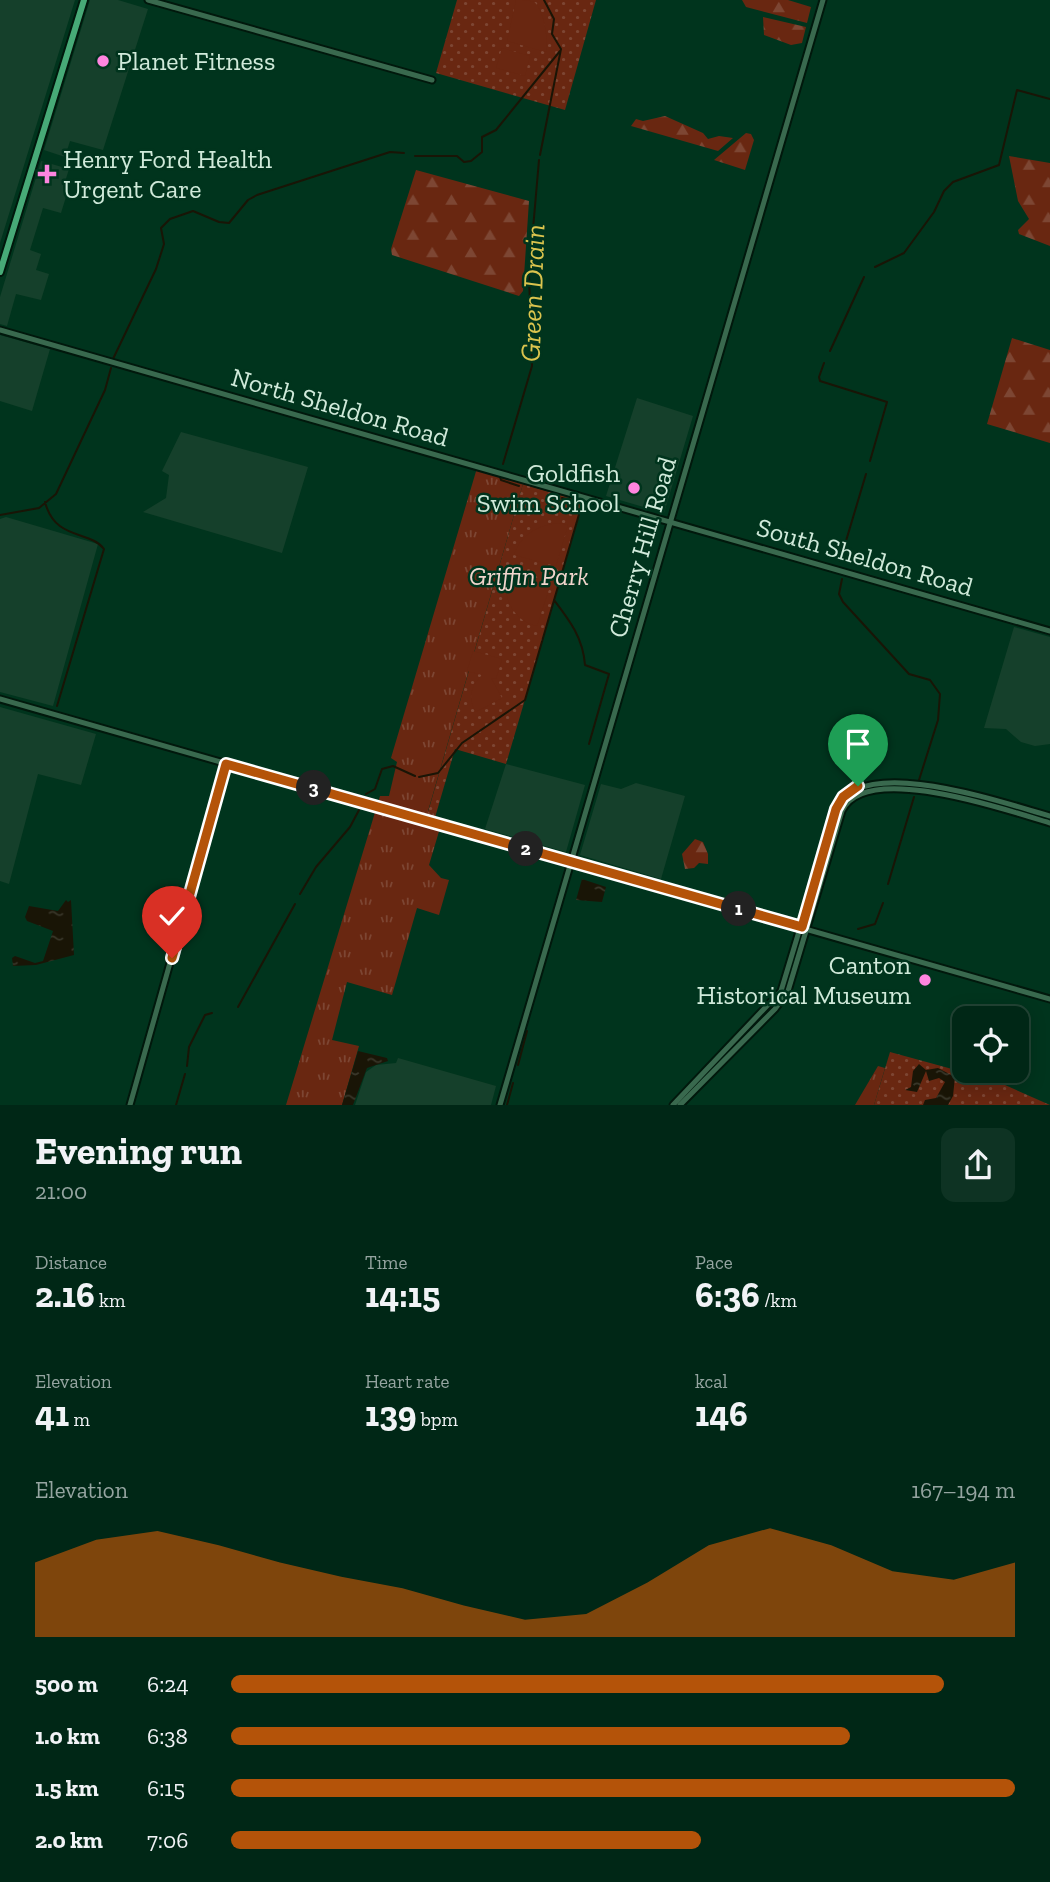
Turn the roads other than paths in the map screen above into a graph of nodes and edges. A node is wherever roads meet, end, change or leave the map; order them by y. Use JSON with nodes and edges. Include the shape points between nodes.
{"nodes":[{"id":1,"x":84,"y":0,"type":"edge"},
{"id":2,"x":148,"y":0,"type":"edge"},
{"id":3,"x":823,"y":0,"type":"edge"},
{"id":4,"x":432,"y":80,"type":"dead end"},
{"id":5,"x":0,"y":272,"type":"edge"},
{"id":6,"x":0,"y":330,"type":"edge"},
{"id":7,"x":670,"y":521,"type":"junction"},
{"id":8,"x":1050,"y":631,"type":"edge"},
{"id":9,"x":0,"y":699,"type":"edge"},
{"id":10,"x":226,"y":764,"type":"junction"},
{"id":11,"x":839,"y":813,"type":"junction"},
{"id":12,"x":1050,"y":817,"type":"edge"},
{"id":13,"x":1050,"y":823,"type":"edge"},
{"id":14,"x":571,"y":861,"type":"junction"},
{"id":15,"x":805,"y":928,"type":"junction"},
{"id":16,"x":792,"y":971,"type":"junction"},
{"id":17,"x":1050,"y":999,"type":"edge"},
{"id":18,"x":130,"y":1105,"type":"edge"},
{"id":19,"x":500,"y":1105,"type":"edge"},
{"id":20,"x":673,"y":1105,"type":"edge"},
{"id":21,"x":680,"y":1105,"type":"edge"}],
"edges":[{"from":1,"to":5,"type":"main road"},
{"from":2,"to":4,"type":"street"},
{"from":3,"to":7,"type":"street","name":"Cherry Hill Road"},
{"from":6,"to":7,"type":"street","name":"North Sheldon Road"},
{"from":7,"to":8,"type":"street","name":"South Sheldon Road"},
{"from":7,"to":14,"type":"street","name":"Cherry Hill Road"},
{"from":9,"to":10,"type":"street"},
{"from":10,"to":14,"type":"street"},
{"from":10,"to":18,"type":"street"},
{"from":11,"to":12,"type":"street","via":[[850,791],[871,784],[945,787]]},
{"from":11,"to":13,"type":"street","via":[[864,791],[944,793]]},
{"from":11,"to":15,"type":"street"},
{"from":14,"to":15,"type":"street"},
{"from":14,"to":19,"type":"street","name":"Cherry Hill Road"},
{"from":15,"to":16,"type":"street"},
{"from":15,"to":17,"type":"street"},
{"from":16,"to":20,"type":"street","via":[[769,1006]]},
{"from":16,"to":21,"type":"street","via":[[789,989],[775,1009]]}]}
